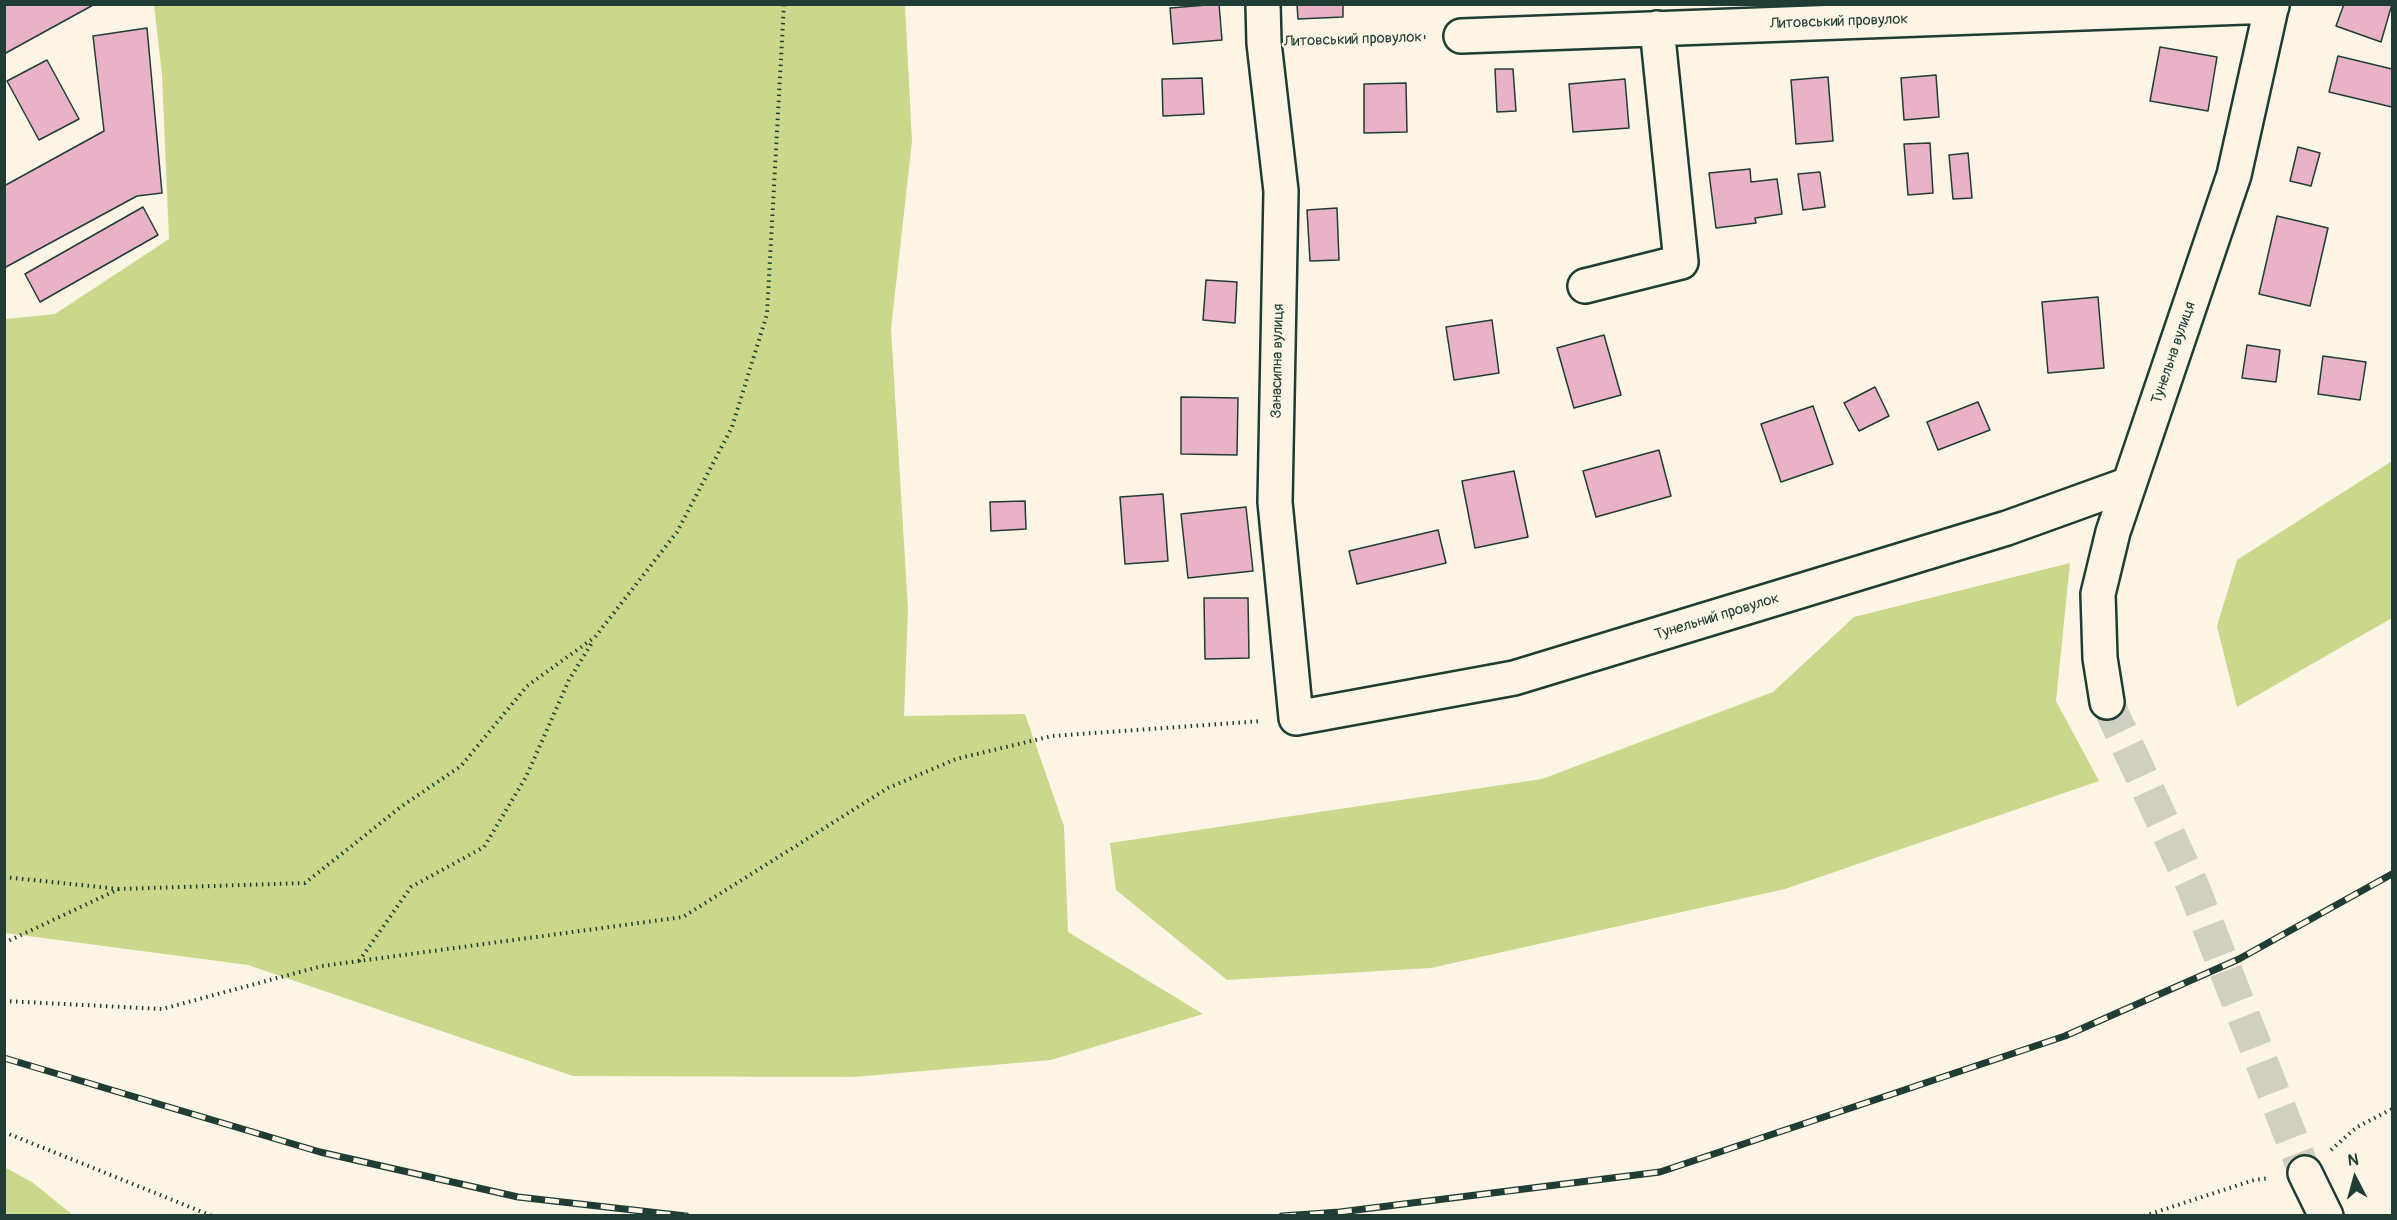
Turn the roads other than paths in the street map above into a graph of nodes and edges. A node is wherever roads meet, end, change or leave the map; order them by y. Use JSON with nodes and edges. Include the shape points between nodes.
{"nodes":[{"id":1,"x":1263,"y":4,"type":"edge"},
{"id":2,"x":2272,"y":5,"type":"edge"},
{"id":3,"x":1657,"y":28,"type":"junction"},
{"id":4,"x":1461,"y":36,"type":"road end"},
{"id":5,"x":1586,"y":286,"type":"dead end"},
{"id":6,"x":2129,"y":484,"type":"junction"},
{"id":7,"x":2107,"y":702,"type":"tunnel mouth"},
{"id":8,"x":1296,"y":718,"type":"joint"},
{"id":9,"x":2305,"y":1173,"type":"tunnel mouth"},
{"id":10,"x":2326,"y":1215,"type":"edge"}],
"edges":[{"from":1,"to":8,"type":"street","name":"Занасипна вулиця","via":[[1281,191],[1275,502]]},
{"from":2,"to":3,"type":"street","name":"Литовський провулок"},
{"from":2,"to":6,"type":"street","name":"Тунельна вулиця","via":[[2234,175]]},
{"from":3,"to":4,"type":"street","name":"Литовський провулок"},
{"from":3,"to":5,"type":"street","via":[[1682,262]]},
{"from":6,"to":7,"type":"street","name":"Тунельна вулиця","via":[[2098,594],[2100,658]]},
{"from":6,"to":8,"type":"street","name":"Тунельний провулок","via":[[1996,531],[1514,678]]},
{"from":9,"to":10,"type":"street"}]}
